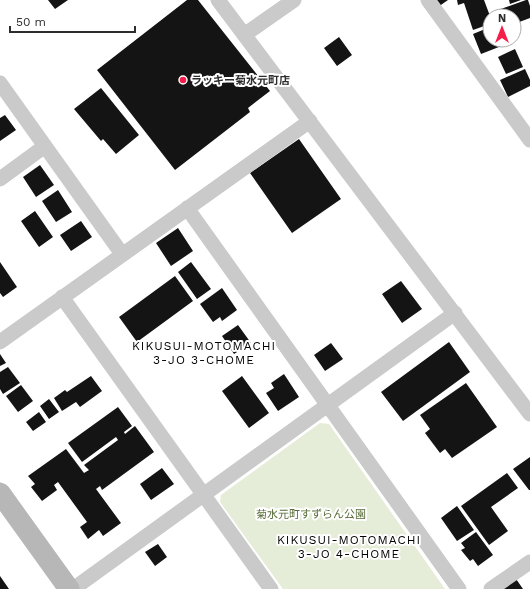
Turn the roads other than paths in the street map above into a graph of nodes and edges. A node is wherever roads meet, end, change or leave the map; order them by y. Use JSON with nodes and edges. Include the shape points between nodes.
{"nodes":[{"id":1,"x":218,"y":0,"type":"edge"},
{"id":2,"x":294,"y":0,"type":"edge"},
{"id":3,"x":428,"y":0,"type":"edge"},
{"id":4,"x":244,"y":35,"type":"junction"},
{"id":5,"x":0,"y":83,"type":"edge"},
{"id":6,"x":310,"y":121,"type":"junction"},
{"id":7,"x":530,"y":140,"type":"edge"},
{"id":8,"x":45,"y":146,"type":"junction"},
{"id":9,"x":0,"y":179,"type":"edge"},
{"id":10,"x":187,"y":208,"type":"junction"},
{"id":11,"x":122,"y":254,"type":"junction"},
{"id":12,"x":62,"y":297,"type":"junction"},
{"id":13,"x":455,"y":313,"type":"junction"},
{"id":14,"x":0,"y":342,"type":"edge"},
{"id":15,"x":328,"y":404,"type":"junction"},
{"id":16,"x":530,"y":414,"type":"edge"},
{"id":17,"x":0,"y":493,"type":"edge"},
{"id":18,"x":203,"y":495,"type":"junction"},
{"id":19,"x":529,"y":565,"type":"edge"},
{"id":20,"x":69,"y":589,"type":"edge"},
{"id":21,"x":72,"y":589,"type":"edge"},
{"id":22,"x":271,"y":589,"type":"edge"},
{"id":23,"x":459,"y":589,"type":"edge"},
{"id":24,"x":491,"y":589,"type":"edge"}],
"edges":[{"from":1,"to":4,"type":"street"},
{"from":2,"to":4,"type":"street"},
{"from":3,"to":7,"type":"street"},
{"from":4,"to":6,"type":"street"},
{"from":5,"to":8,"type":"street"},
{"from":6,"to":10,"type":"street"},
{"from":6,"to":13,"type":"street"},
{"from":8,"to":9,"type":"street"},
{"from":8,"to":11,"type":"street"},
{"from":10,"to":11,"type":"street"},
{"from":10,"to":15,"type":"street"},
{"from":11,"to":12,"type":"street"},
{"from":12,"to":14,"type":"street"},
{"from":12,"to":18,"type":"street"},
{"from":13,"to":15,"type":"street"},
{"from":13,"to":16,"type":"street"},
{"from":15,"to":18,"type":"street"},
{"from":15,"to":23,"type":"street"},
{"from":17,"to":20,"type":"street"},
{"from":18,"to":21,"type":"street"},
{"from":18,"to":22,"type":"street"},
{"from":19,"to":24,"type":"street"}]}
